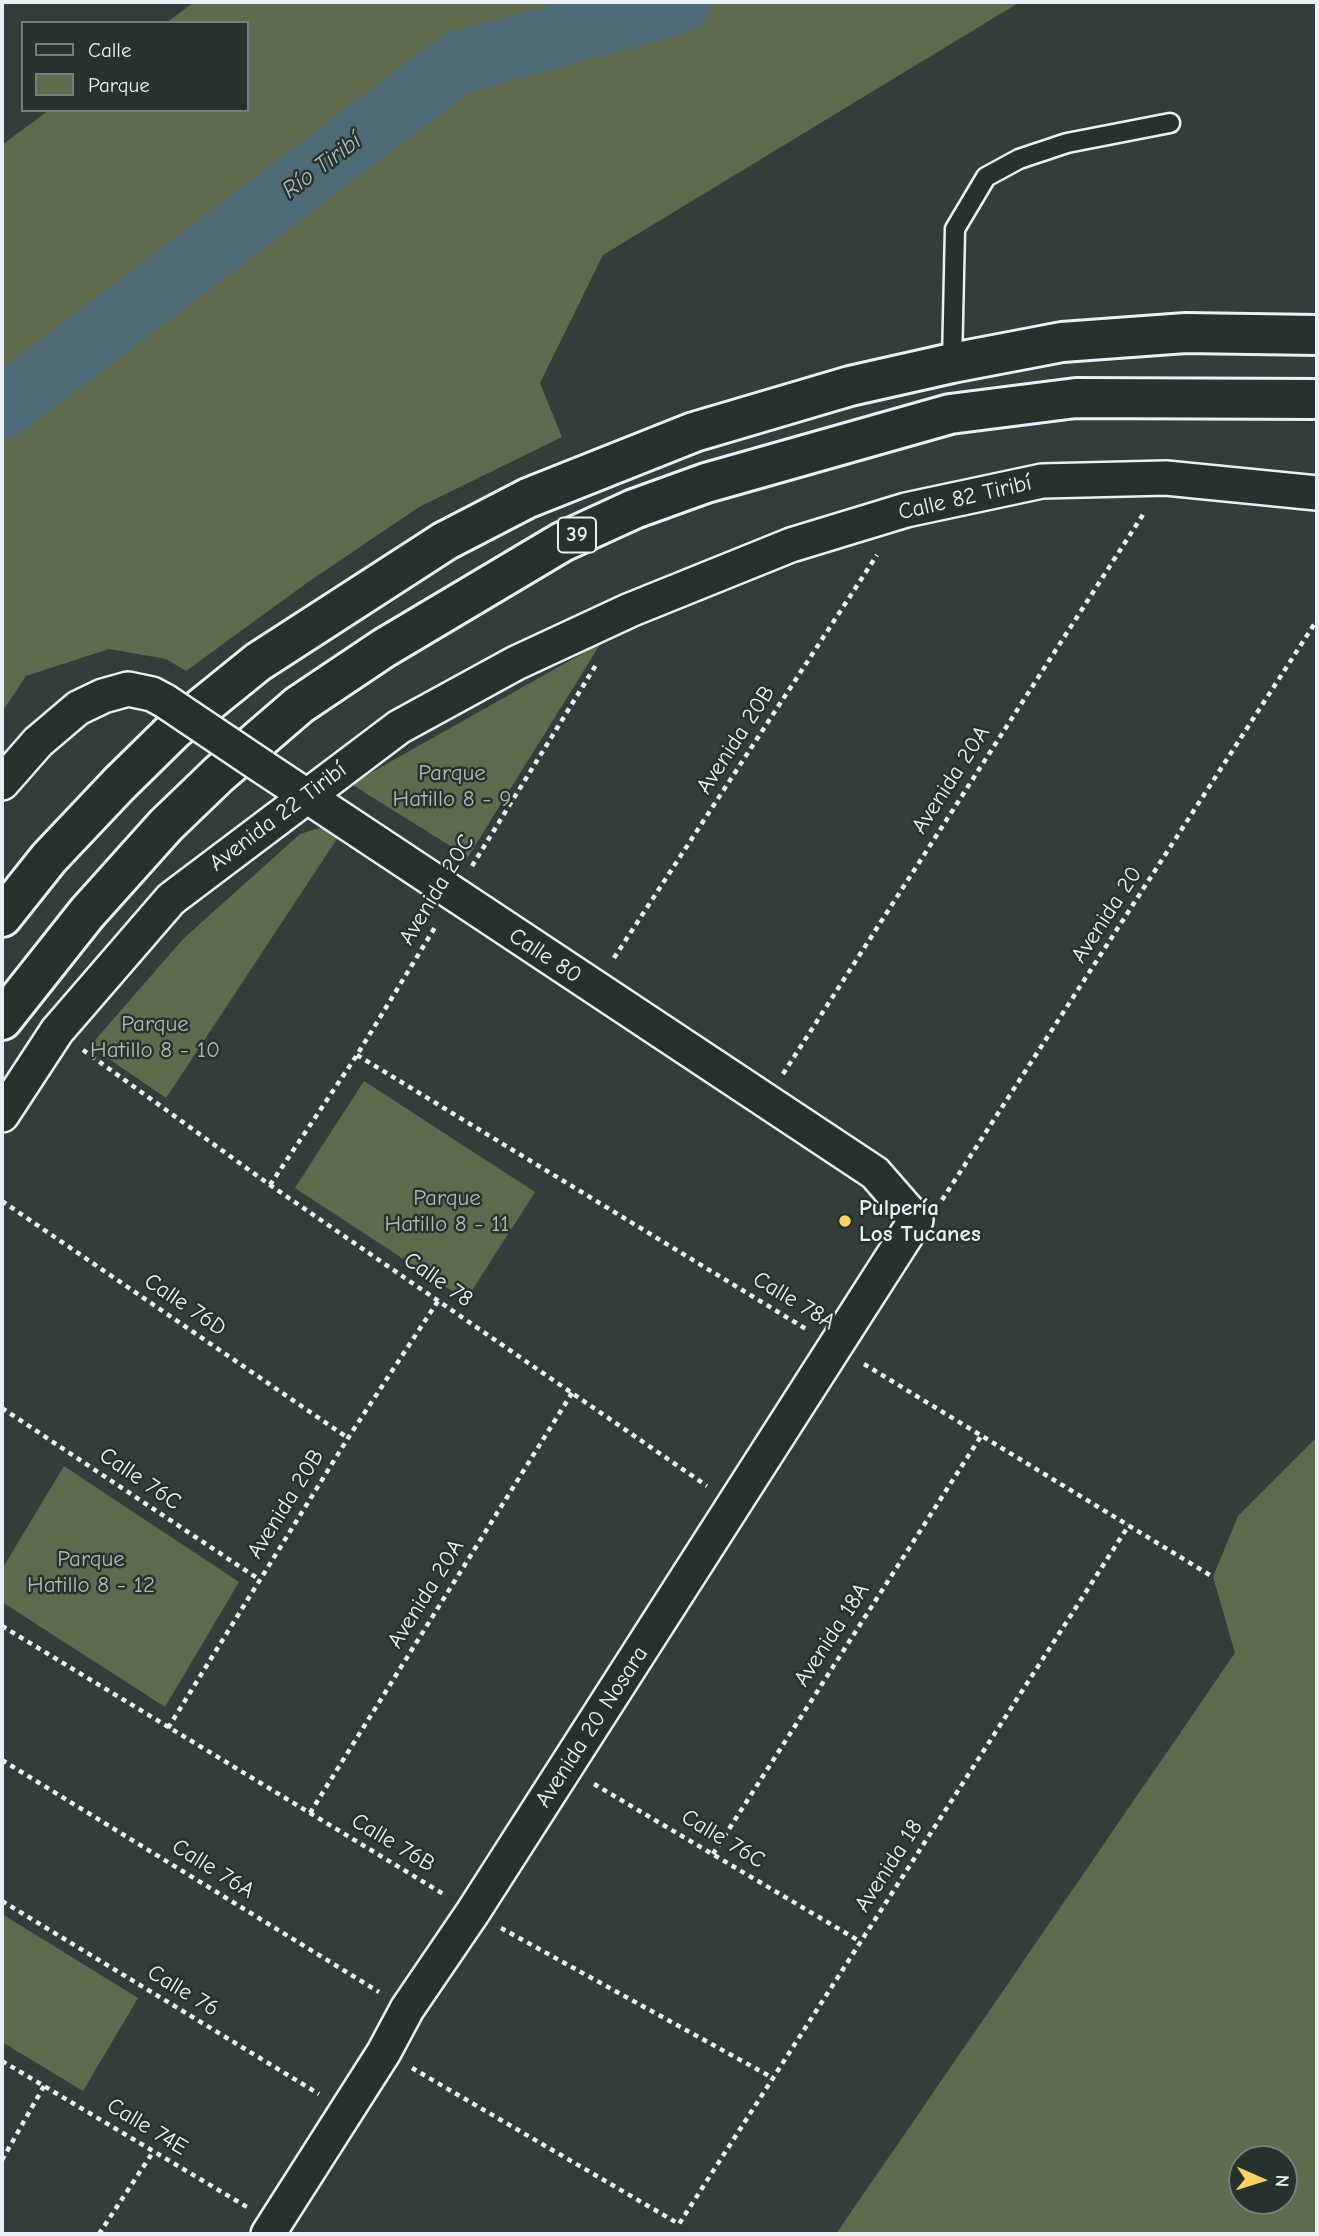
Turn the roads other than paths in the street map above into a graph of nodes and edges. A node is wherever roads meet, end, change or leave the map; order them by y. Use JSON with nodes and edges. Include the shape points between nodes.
{"nodes":[{"id":1,"x":1170,"y":123,"type":"dead end"},
{"id":2,"x":1317,"y":335,"type":"edge"},
{"id":3,"x":952,"y":363,"type":"junction"},
{"id":4,"x":1317,"y":399,"type":"edge"},
{"id":5,"x":1317,"y":493,"type":"edge"},
{"id":6,"x":630,"y":610,"type":"joint"},
{"id":7,"x":2,"y":783,"type":"edge"},
{"id":8,"x":305,"y":796,"type":"junction"},
{"id":9,"x":2,"y":917,"type":"edge"},
{"id":10,"x":2,"y":1020,"type":"edge"},
{"id":11,"x":2,"y":1115,"type":"edge"},
{"id":12,"x":916,"y":1220,"type":"joint"},
{"id":13,"x":272,"y":2229,"type":"edge"}],
"edges":[{"from":1,"to":3,"type":"lane","via":[[1067,143],[1019,159],[986,177],[955,229]]},
{"from":2,"to":3,"type":"highway","number":"39","via":[[1186,333],[1062,342]]},
{"from":3,"to":9,"type":"highway","number":"39","via":[[838,389],[694,432],[528,498],[445,541],[258,662],[174,730],[49,858]]},
{"from":4,"to":10,"type":"highway","number":"39","via":[[1076,398],[950,414],[706,483],[562,542],[384,648],[299,705],[166,825]]},
{"from":5,"to":6,"type":"street","name":"Calle 82 Tiribí","via":[[1166,478],[1042,481],[906,510],[791,545]]},
{"from":6,"to":8,"type":"street","name":"Avenida 22 Tiribí","via":[[516,663],[399,727]]},
{"from":7,"to":8,"type":"street","name":"Calle 80","bridge":true,"via":[[38,742],[78,708],[128,689],[165,701]]},
{"from":8,"to":11,"type":"street","name":"Avenida 22 Tiribí","via":[[171,899],[57,1031]]},
{"from":8,"to":12,"type":"street","name":"Calle 80","via":[[875,1173]]},
{"from":12,"to":13,"type":"street","name":"Avenida 20 Nosara","via":[[407,2009]]}]}
